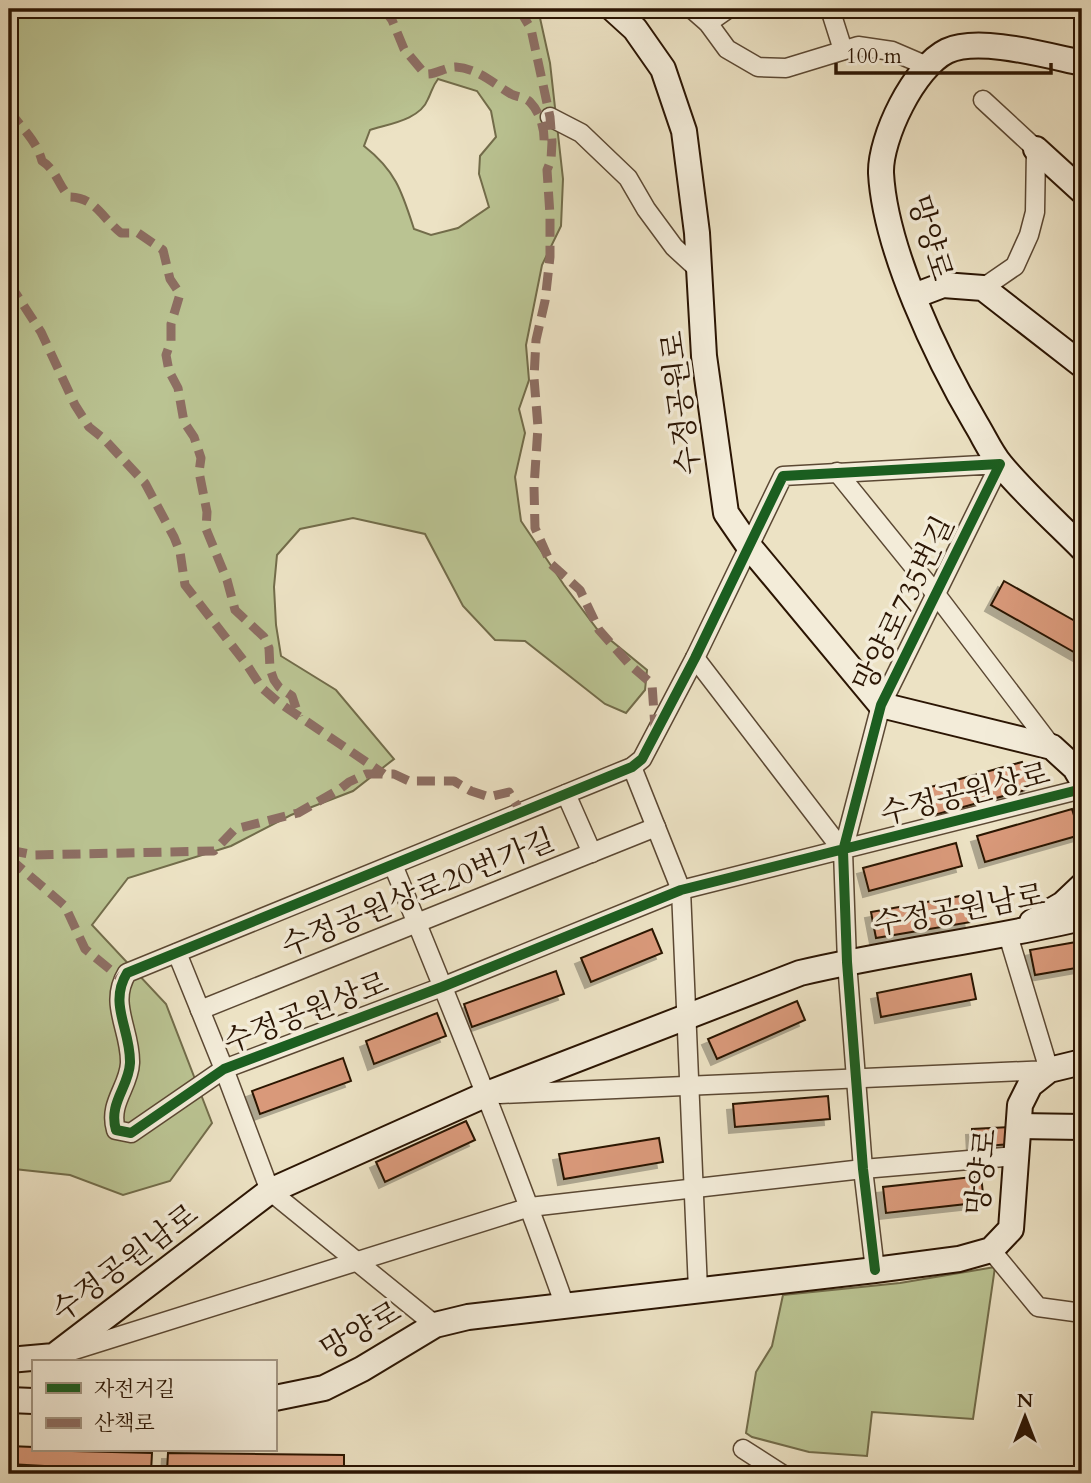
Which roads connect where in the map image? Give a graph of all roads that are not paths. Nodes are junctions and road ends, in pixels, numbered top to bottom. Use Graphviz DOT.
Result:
graph roads {
  1 [pos="613,9"];
  2 [pos="692,9"];
  3 [pos="728,9"];
  4 [pos="830,9"];
  5 [pos="708,23"];
  6 [pos="843,50"];
  7 [pos="1082,63"];
  8 [pos="927,66"];
  9 [pos="984,100"];
  10 [pos="550,117"];
  11 [pos="1036,149"];
  12 [pos="1082,191"];
  13 [pos="699,270"];
  14 [pos="983,288"];
  15 [pos="914,296"];
  16 [pos="1082,365"];
  17 [pos="1000,464"];
  18 [pos="837,472"];
  19 [pos="748,545"];
  20 [pos="1082,548"];
  21 [pos="935,593"];
  22 [pos="695,658"];
  23 [pos="881,705"];
  24 [pos="1052,747"];
  25 [pos="632,767"];
  26 [pos="1082,780"];
  27 [pos="1082,789"];
  28 [pos="566,794"];
  29 [pos="656,827"];
  30 [pos="843,851"];
  31 [pos="592,853"];
  32 [pos="393,865"];
  33 [pos="1082,886"];
  34 [pos="681,890"];
  35 [pos="1082,918"];
  36 [pos="417,923"];
  37 [pos="1008,936"];
  38 [pos="177,953"];
  39 [pos="847,962"];
  40 [pos="442,987"];
  41 [pos="200,1010"];
  42 [pos="687,1017"];
  43 [pos="1082,1062"];
  44 [pos="224,1069"];
  45 [pos="1048,1070"];
  46 [pos="858,1080"];
  47 [pos="690,1087"];
  48 [pos="486,1094"];
  49 [pos="1019,1126"];
  50 [pos="1082,1127"];
  51 [pos="1016,1156"];
  52 [pos="863,1169"];
  53 [pos="695,1189"];
  54 [pos="270,1191"];
  55 [pos="530,1207"];
  56 [pos="991,1250"];
  57 [pos="354,1261"];
  58 [pos="874,1270"];
  59 [pos="698,1290"];
  60 [pos="565,1306"];
  61 [pos="1082,1313"];
  62 [pos="435,1325"];
  63 [pos="54,1356"];
  64 [pos="9,1360"];
  65 [pos="276,1398"];
  66 [pos="9,1400"];
  67 [pos="32,1401"];
  68 [pos="743,1449"];
  69 [pos="782,1474"];
  1 -- 13 [label="street, 수정공원로"];
  2 -- 5 [label="street"];
  3 -- 5 [label="street"];
  4 -- 6 [label="street"];
  5 -- 6 [label="street"];
  6 -- 8 [label="street"];
  7 -- 8 [label="street, 망양로"];
  8 -- 15 [label="street, 망양로"];
  9 -- 11 [label="street"];
  10 -- 13 [label="street"];
  11 -- 12 [label="street"];
  11 -- 14 [label="street"];
  13 -- 19 [label="street, 수정공원로"];
  14 -- 15 [label="street"];
  14 -- 16 [label="street"];
  15 -- 17 [label="street, 망양로"];
  17 -- 18 [label="street"];
  17 -- 20 [label="street, 망양로"];
  17 -- 21 [label="street, 망양로735번길"];
  18 -- 19 [label="street"];
  18 -- 21 [label="street"];
  19 -- 22 [label="street"];
  19 -- 23 [label="street, 수정공원로"];
  21 -- 23 [label="street, 망양로735번길"];
  21 -- 24 [label="street"];
  22 -- 25 [label="street"];
  22 -- 30 [label="street"];
  23 -- 24 [label="street"];
  23 -- 30 [label="street, 망양로735번길"];
  24 -- 26 [label="street"];
  25 -- 28 [label="street, 수정공원상로"];
  25 -- 29 [label="street"];
  27 -- 30 [label="street, 수정공원상로"];
  28 -- 31 [label="street"];
  28 -- 32 [label="street, 수정공원상로"];
  29 -- 31 [label="street, 수정공원상로20번가길"];
  29 -- 34 [label="street"];
  30 -- 34 [label="street, 수정공원상로"];
  30 -- 39 [label="street, 수정공원남로"];
  31 -- 36 [label="street, 수정공원상로20번가길"];
  32 -- 36 [label="street"];
  32 -- 38 [label="street, 수정공원상로"];
  33 -- 37 [label="street"];
  34 -- 40 [label="street, 수정공원상로"];
  34 -- 42 [label="street"];
  35 -- 37 [label="street, 수정공원남로"];
  36 -- 40 [label="street"];
  36 -- 41 [label="street, 수정공원상로20번가길"];
  37 -- 39 [label="street, 수정공원남로"];
  37 -- 45 [label="street"];
  38 -- 41 [label="street, 수정공원상로"];
  38 -- 44 [label="street, 수정공원상로"];
  39 -- 42 [label="street, 수정공원남로"];
  39 -- 46 [label="street"];
  40 -- 44 [label="street, 수정공원상로"];
  40 -- 48 [label="street"];
  41 -- 44 [label="street, 수정공원상로"];
  42 -- 47 [label="street"];
  42 -- 48 [label="street, 수정공원남로"];
  43 -- 45 [label="street"];
  44 -- 54 [label="street"];
  45 -- 46 [label="street"];
  45 -- 49 [label="street, 망양로"];
  46 -- 47 [label="street"];
  46 -- 52 [label="street"];
  47 -- 48 [label="street"];
  47 -- 53 [label="street"];
  48 -- 54 [label="street, 수정공원남로"];
  48 -- 55 [label="street"];
  49 -- 50 [label="street"];
  49 -- 51 [label="street, 망양로"];
  51 -- 52 [label="street"];
  51 -- 56 [label="street, 망양로"];
  52 -- 53 [label="street"];
  52 -- 58 [label="street"];
  53 -- 55 [label="street"];
  53 -- 59 [label="street"];
  54 -- 57 [label="street, 망양로"];
  54 -- 63 [label="street, 수정공원남로"];
  55 -- 57 [label="street"];
  55 -- 60 [label="street"];
  56 -- 58 [label="street, 망양로"];
  56 -- 61 [label="street"];
  57 -- 62 [label="street, 망양로"];
  57 -- 63 [label="street"];
  58 -- 59 [label="street, 망양로"];
  59 -- 60 [label="street, 망양로"];
  60 -- 62 [label="street, 망양로"];
  62 -- 65 [label="street, 망양로"];
  63 -- 64 [label="street, 수정공원남로"];
  66 -- 67 [label="street"];
  68 -- 69 [label="street"];
}
